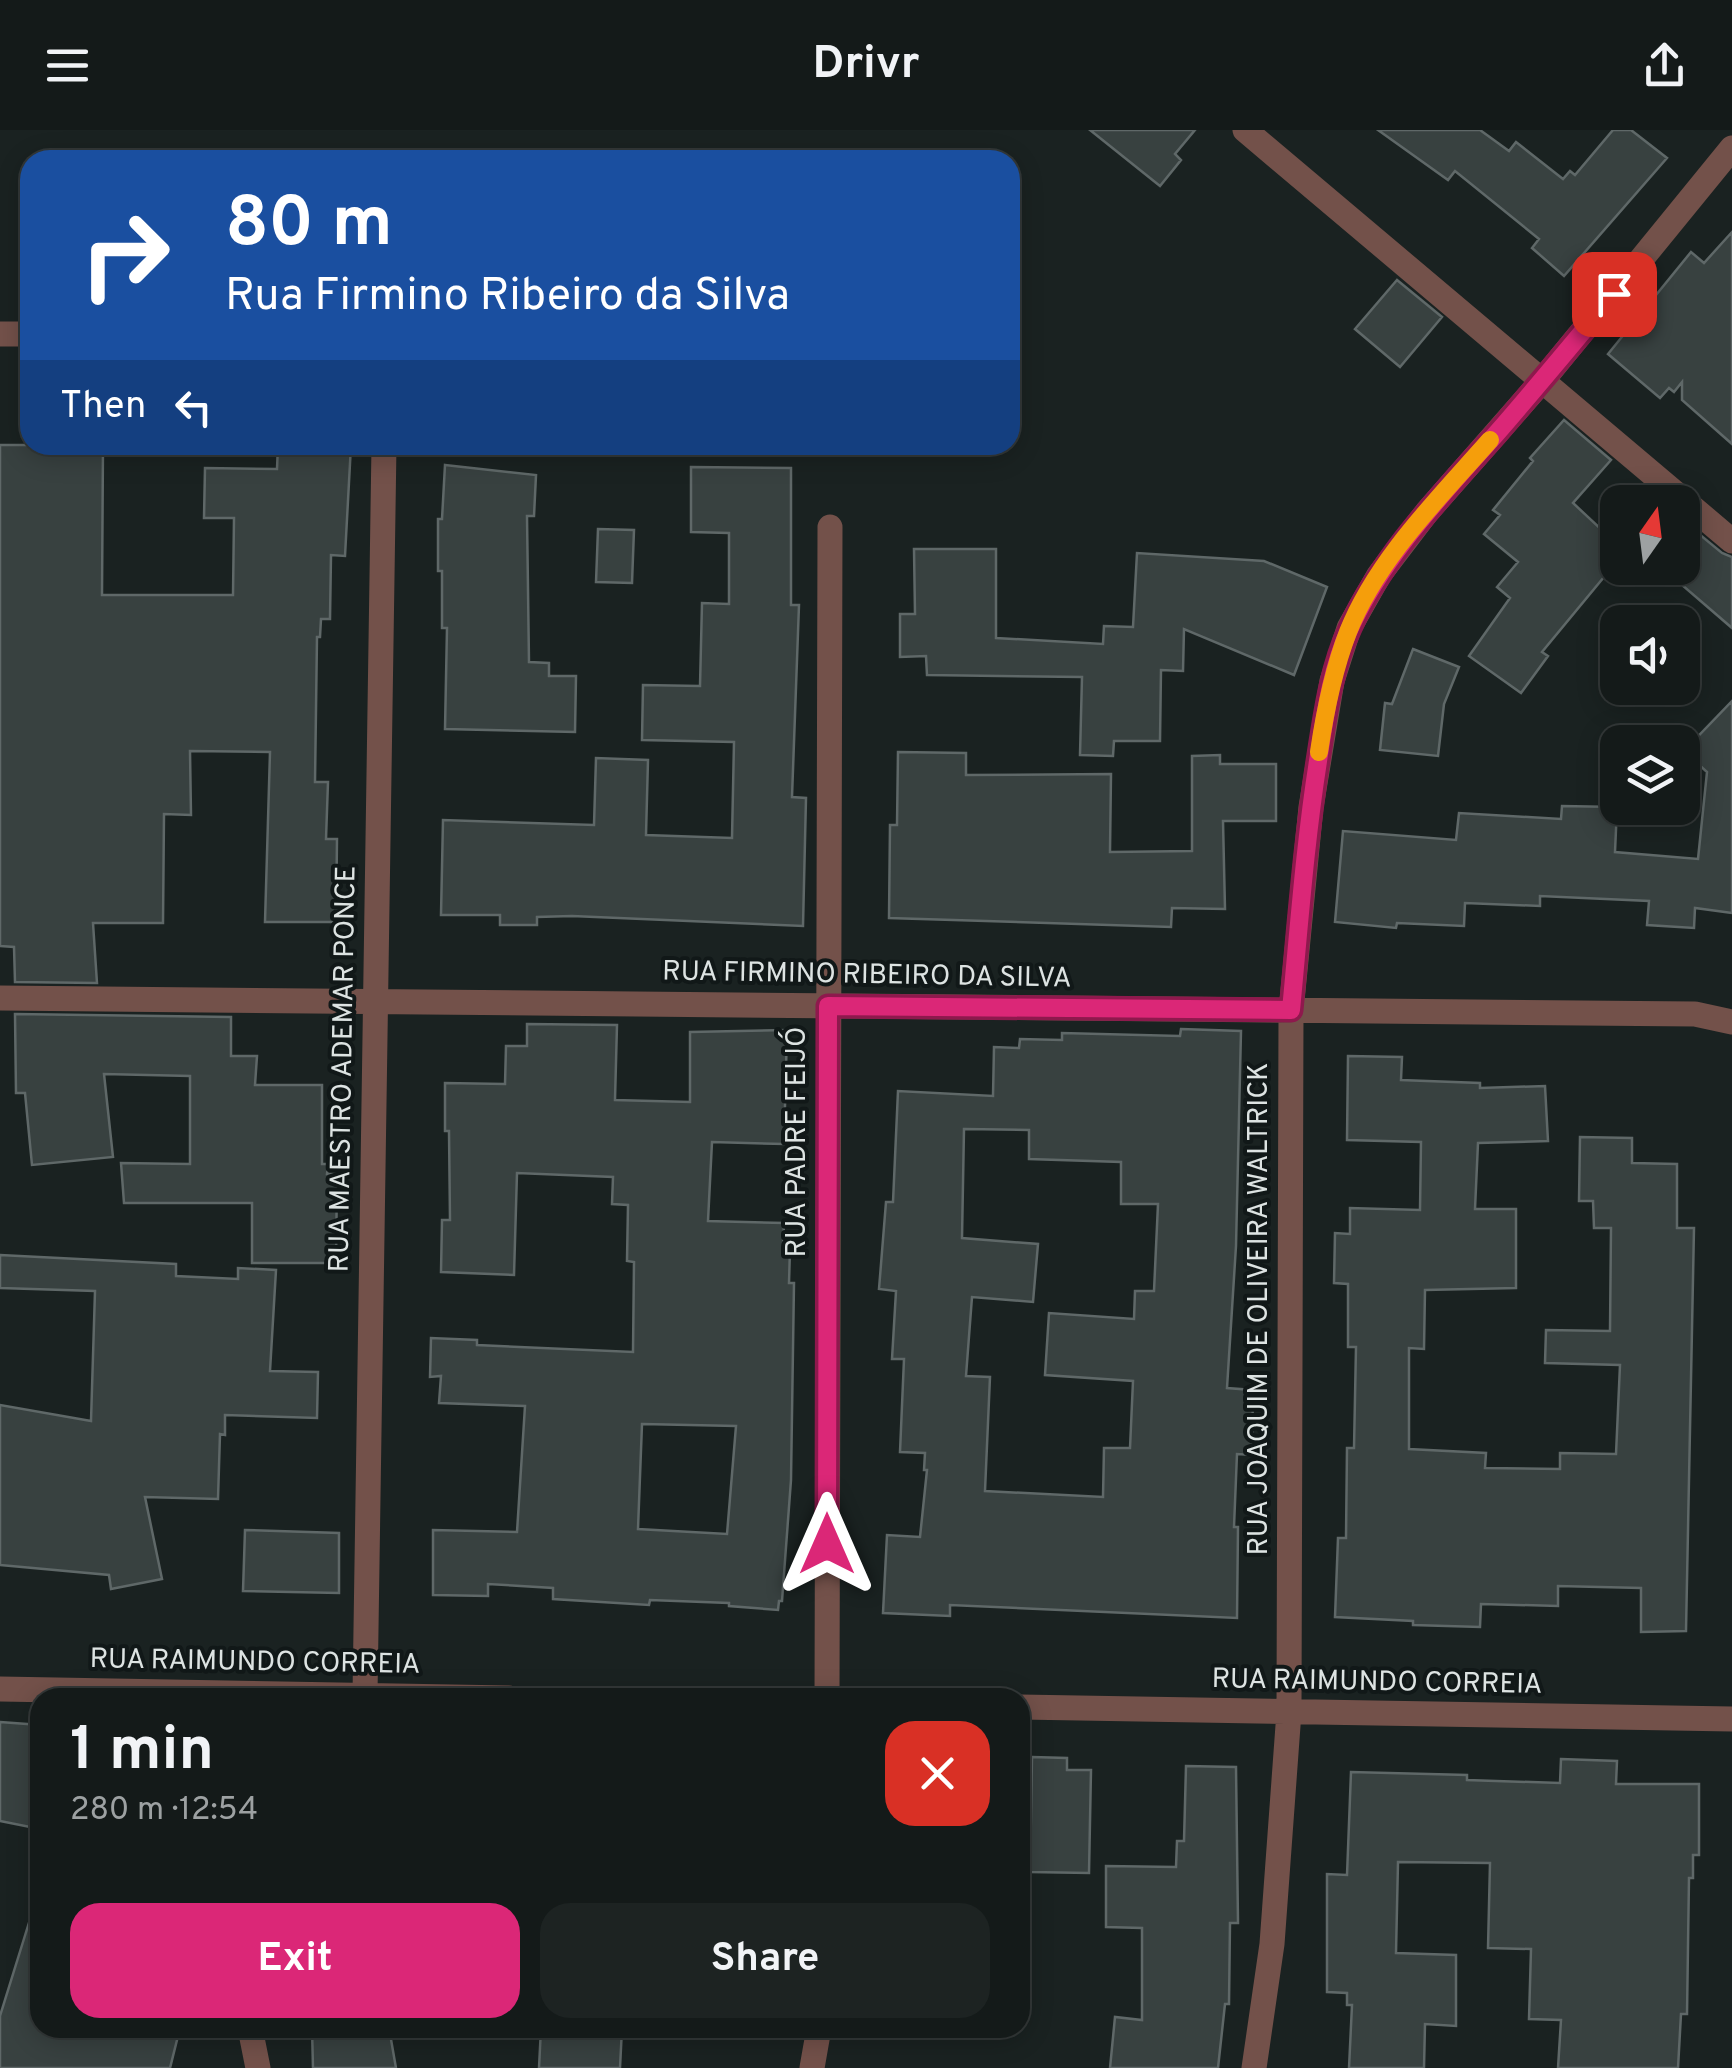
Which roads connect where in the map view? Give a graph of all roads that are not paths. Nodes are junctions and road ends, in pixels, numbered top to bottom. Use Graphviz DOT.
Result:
graph roads {
  1 [pos="1245,130"];
  2 [pos="1732,148"];
  3 [pos="1542,381"];
  4 [pos="384,455"];
  5 [pos="830,527"];
  6 [pos="1732,541"];
  7 [pos="0,998"];
  8 [pos="375,1002"];
  9 [pos="828,1006"];
  10 [pos="1291,1010"];
  11 [pos="1732,1022"];
  12 [pos="365,1688"];
  13 [pos="827,1688"];
  14 [pos="0,1689"];
  15 [pos="30,1690"];
  16 [pos="1030,1707"];
  17 [pos="1289,1712"];
  18 [pos="1732,1719"];
  19 [pos="252,2038"];
  20 [pos="817,2038"];
  21 [pos="258,2068"];
  22 [pos="812,2068"];
  23 [pos="1254,2068"];
  1 -- 3 [label="street"];
  2 -- 3 [label="street, RUA JOAQUIM DE OLIVEIRA WALTRICK"];
  3 -- 6 [label="street"];
  3 -- 10 [label="street, RUA JOAQUIM DE OLIVEIRA WALTRICK"];
  4 -- 8 [label="street, RUA MAESTRO ADEMAR PONCE"];
  5 -- 9 [label="street, RUA PADRE FEIJÓ"];
  7 -- 8 [label="street, RUA FIRMINO RIBEIRO DA SILVA"];
  8 -- 9 [label="street, RUA FIRMINO RIBEIRO DA SILVA"];
  8 -- 12 [label="street, RUA MAESTRO ADEMAR PONCE"];
  9 -- 10 [label="street, RUA FIRMINO RIBEIRO DA SILVA"];
  9 -- 13 [label="street, RUA PADRE FEIJÓ"];
  10 -- 11 [label="street, RUA FIRMINO RIBEIRO DA SILVA"];
  10 -- 17 [label="street, RUA JOAQUIM DE OLIVEIRA WALTRICK"];
  14 -- 15 [label="street, RUA RAIMUNDO CORREIA"];
  16 -- 17 [label="street, RUA RAIMUNDO CORREIA"];
  17 -- 18 [label="street, RUA RAIMUNDO CORREIA"];
  17 -- 23 [label="street, RUA JOAQUIM DE OLIVEIRA WALTRICK"];
  19 -- 21 [label="street"];
  20 -- 22 [label="street"];
}
